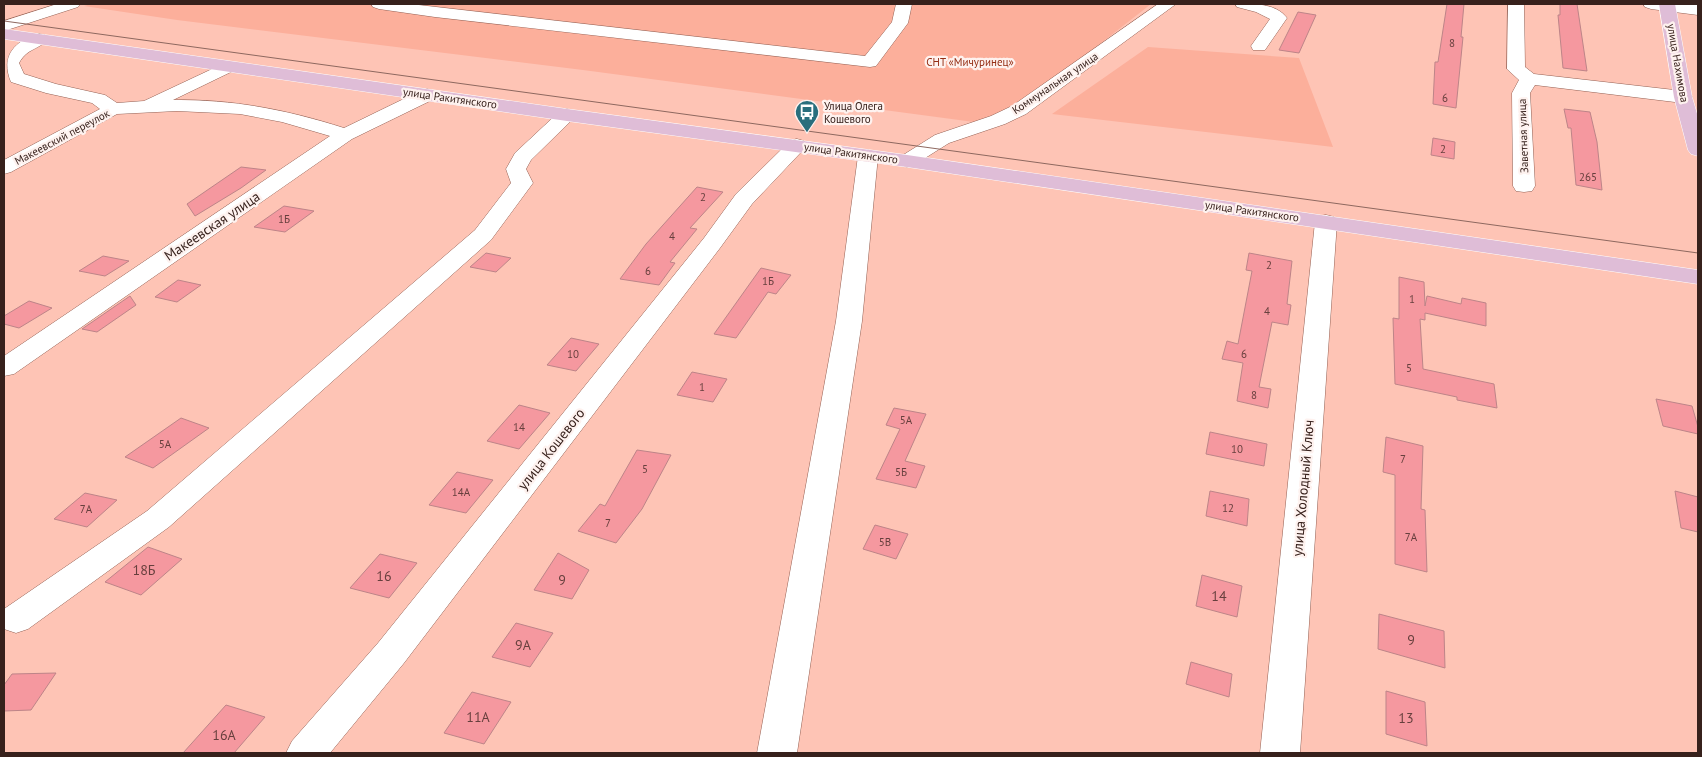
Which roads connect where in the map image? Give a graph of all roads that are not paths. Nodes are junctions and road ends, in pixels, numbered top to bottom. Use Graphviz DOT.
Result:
graph roads {
  1 [pos="72,4"];
  2 [pos="379,4"];
  3 [pos="904,4"];
  4 [pos="1168,4"];
  5 [pos="1243,4"];
  6 [pos="1516,4"];
  7 [pos="1662,5"];
  8 [pos="1698,10"];
  9 [pos="4,26"];
  10 [pos="4,34"];
  11 [pos="39,39"];
  12 [pos="1259,46"];
  13 [pos="227,66"];
  14 [pos="1529,79"];
  15 [pos="427,95"];
  16 [pos="1683,97"];
  17 [pos="146,106"];
  18 [pos="113,109"];
  19 [pos="566,115"];
  20 [pos="345,135"];
  21 [pos="1697,141"];
  22 [pos="797,145"];
  23 [pos="868,156"];
  24 [pos="907,161"];
  25 [pos="4,168"];
  26 [pos="1524,186"];
  27 [pos="1326,222"];
  28 [pos="1698,277"];
  29 [pos="4,368"];
  30 [pos="16,619"];
  31 [pos="306,753"];
  32 [pos="777,753"];
  33 [pos="1280,753"];
  1 -- 9 [label="street"];
  2 -- 3 [label="street"];
  4 -- 24 [label="street, Коммунальная улица"];
  5 -- 12 [label="street"];
  6 -- 14 [label="street, Заветная улица"];
  7 -- 8 [label="street"];
  7 -- 16 [label="main road, улица Нахимова"];
  10 -- 11 [label="main road, улица Ракитянского"];
  11 -- 13 [label="main road, улица Ракитянского"];
  11 -- 18 [label="street, Макеевский переулок"];
  13 -- 15 [label="main road, улица Ракитянского"];
  13 -- 17 [label="street"];
  14 -- 16 [label="street"];
  14 -- 26 [label="street, Заветная улица"];
  15 -- 19 [label="main road, улица Ракитянского"];
  15 -- 20 [label="street, Макеевская улица"];
  16 -- 21 [label="main road, улица Нахимова"];
  17 -- 18 [label="street"];
  17 -- 20 [label="street"];
  18 -- 25 [label="street, Макеевский переулок"];
  19 -- 22 [label="main road, улица Ракитянского"];
  19 -- 30 [label="street"];
  20 -- 29 [label="street, Макеевская улица"];
  22 -- 23 [label="main road, улица Ракитянского"];
  22 -- 31 [label="street, улица Кошевого"];
  23 -- 24 [label="main road, улица Ракитянского"];
  23 -- 32 [label="street"];
  24 -- 27 [label="main road, улица Ракитянского"];
  27 -- 28 [label="main road, улица Ракитянского"];
  27 -- 33 [label="street, улица Холодный Ключ"];
}
